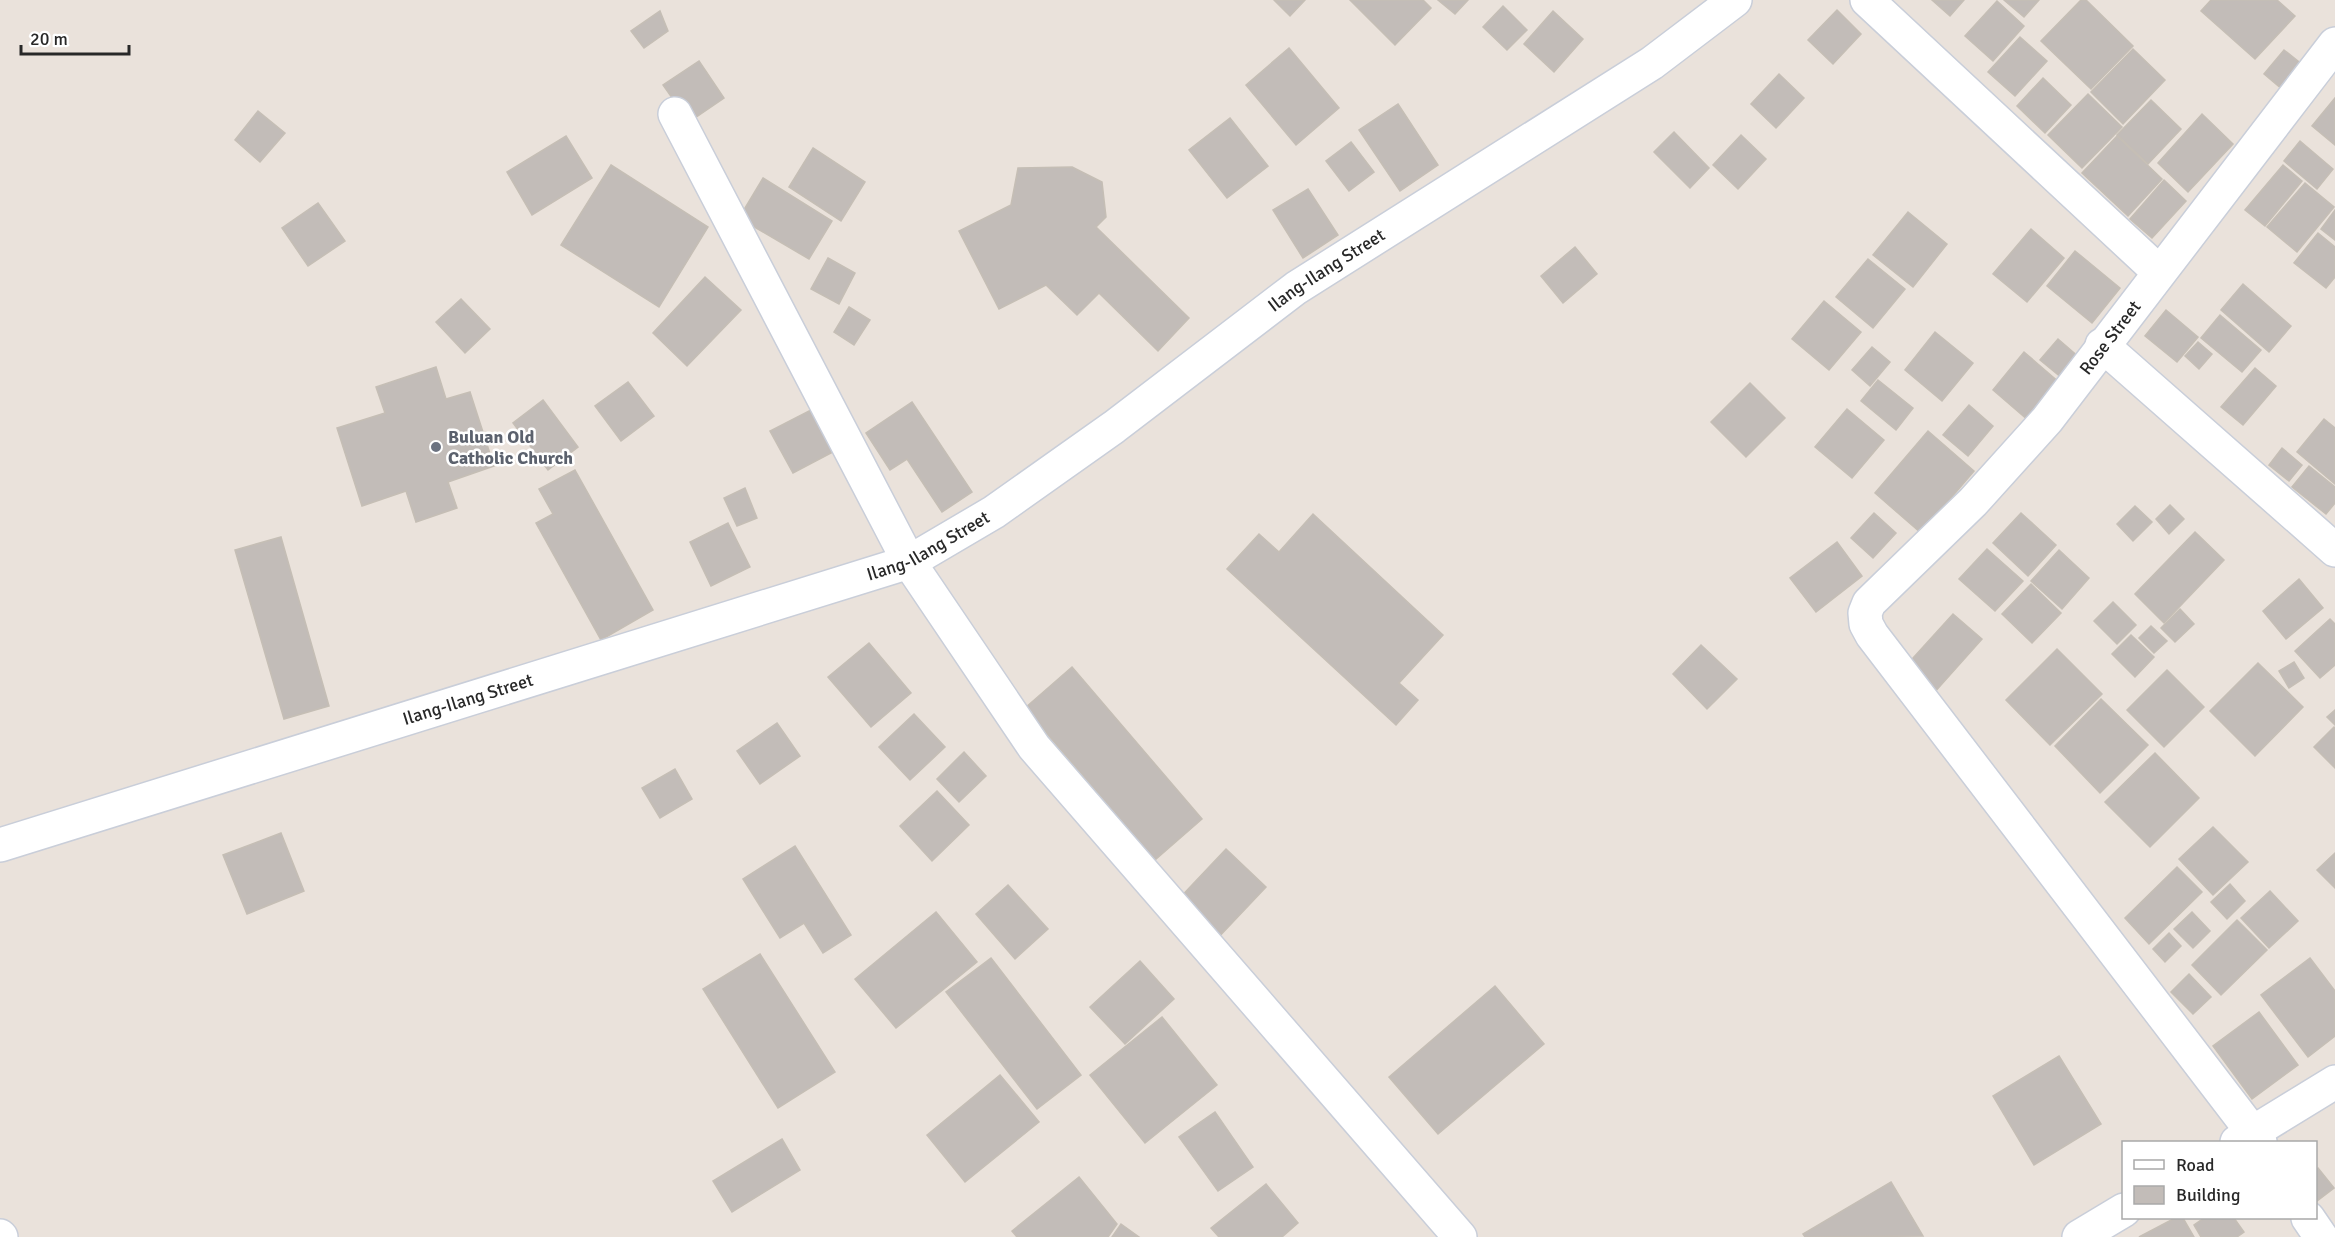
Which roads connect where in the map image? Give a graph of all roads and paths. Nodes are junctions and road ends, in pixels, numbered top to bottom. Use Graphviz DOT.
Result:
graph roads {
  1 [pos="1735,0"];
  2 [pos="1867,0"];
  3 [pos="2335,44"];
  4 [pos="675,114"];
  5 [pos="2159,272"];
  6 [pos="2102,345"];
  7 [pos="2335,550"];
  8 [pos="909,562"];
  9 [pos="0,845"];
  10 [pos="2335,1082"];
  11 [pos="2250,1139"];
  12 [pos="2122,1211"];
  13 [pos="2309,1219"];
  14 [pos="1460,1237"];
  15 [pos="2079,1237"];
  16 [pos="2321,1237"];
  1 -- 8 [label="street, Ilang-Ilang Street"];
  2 -- 5 [label="street"];
  3 -- 5 [label="street, Rose Street"];
  4 -- 8 [label="street"];
  5 -- 6 [label="street, Rose Street"];
  6 -- 7 [label="street"];
  6 -- 11 [label="street, Rose Street"];
  8 -- 9 [label="street, Ilang-Ilang Street"];
  8 -- 14 [label="street"];
  10 -- 11 [label="street"];
  12 -- 15 [label="street"];
  13 -- 16 [label="street"];
}
